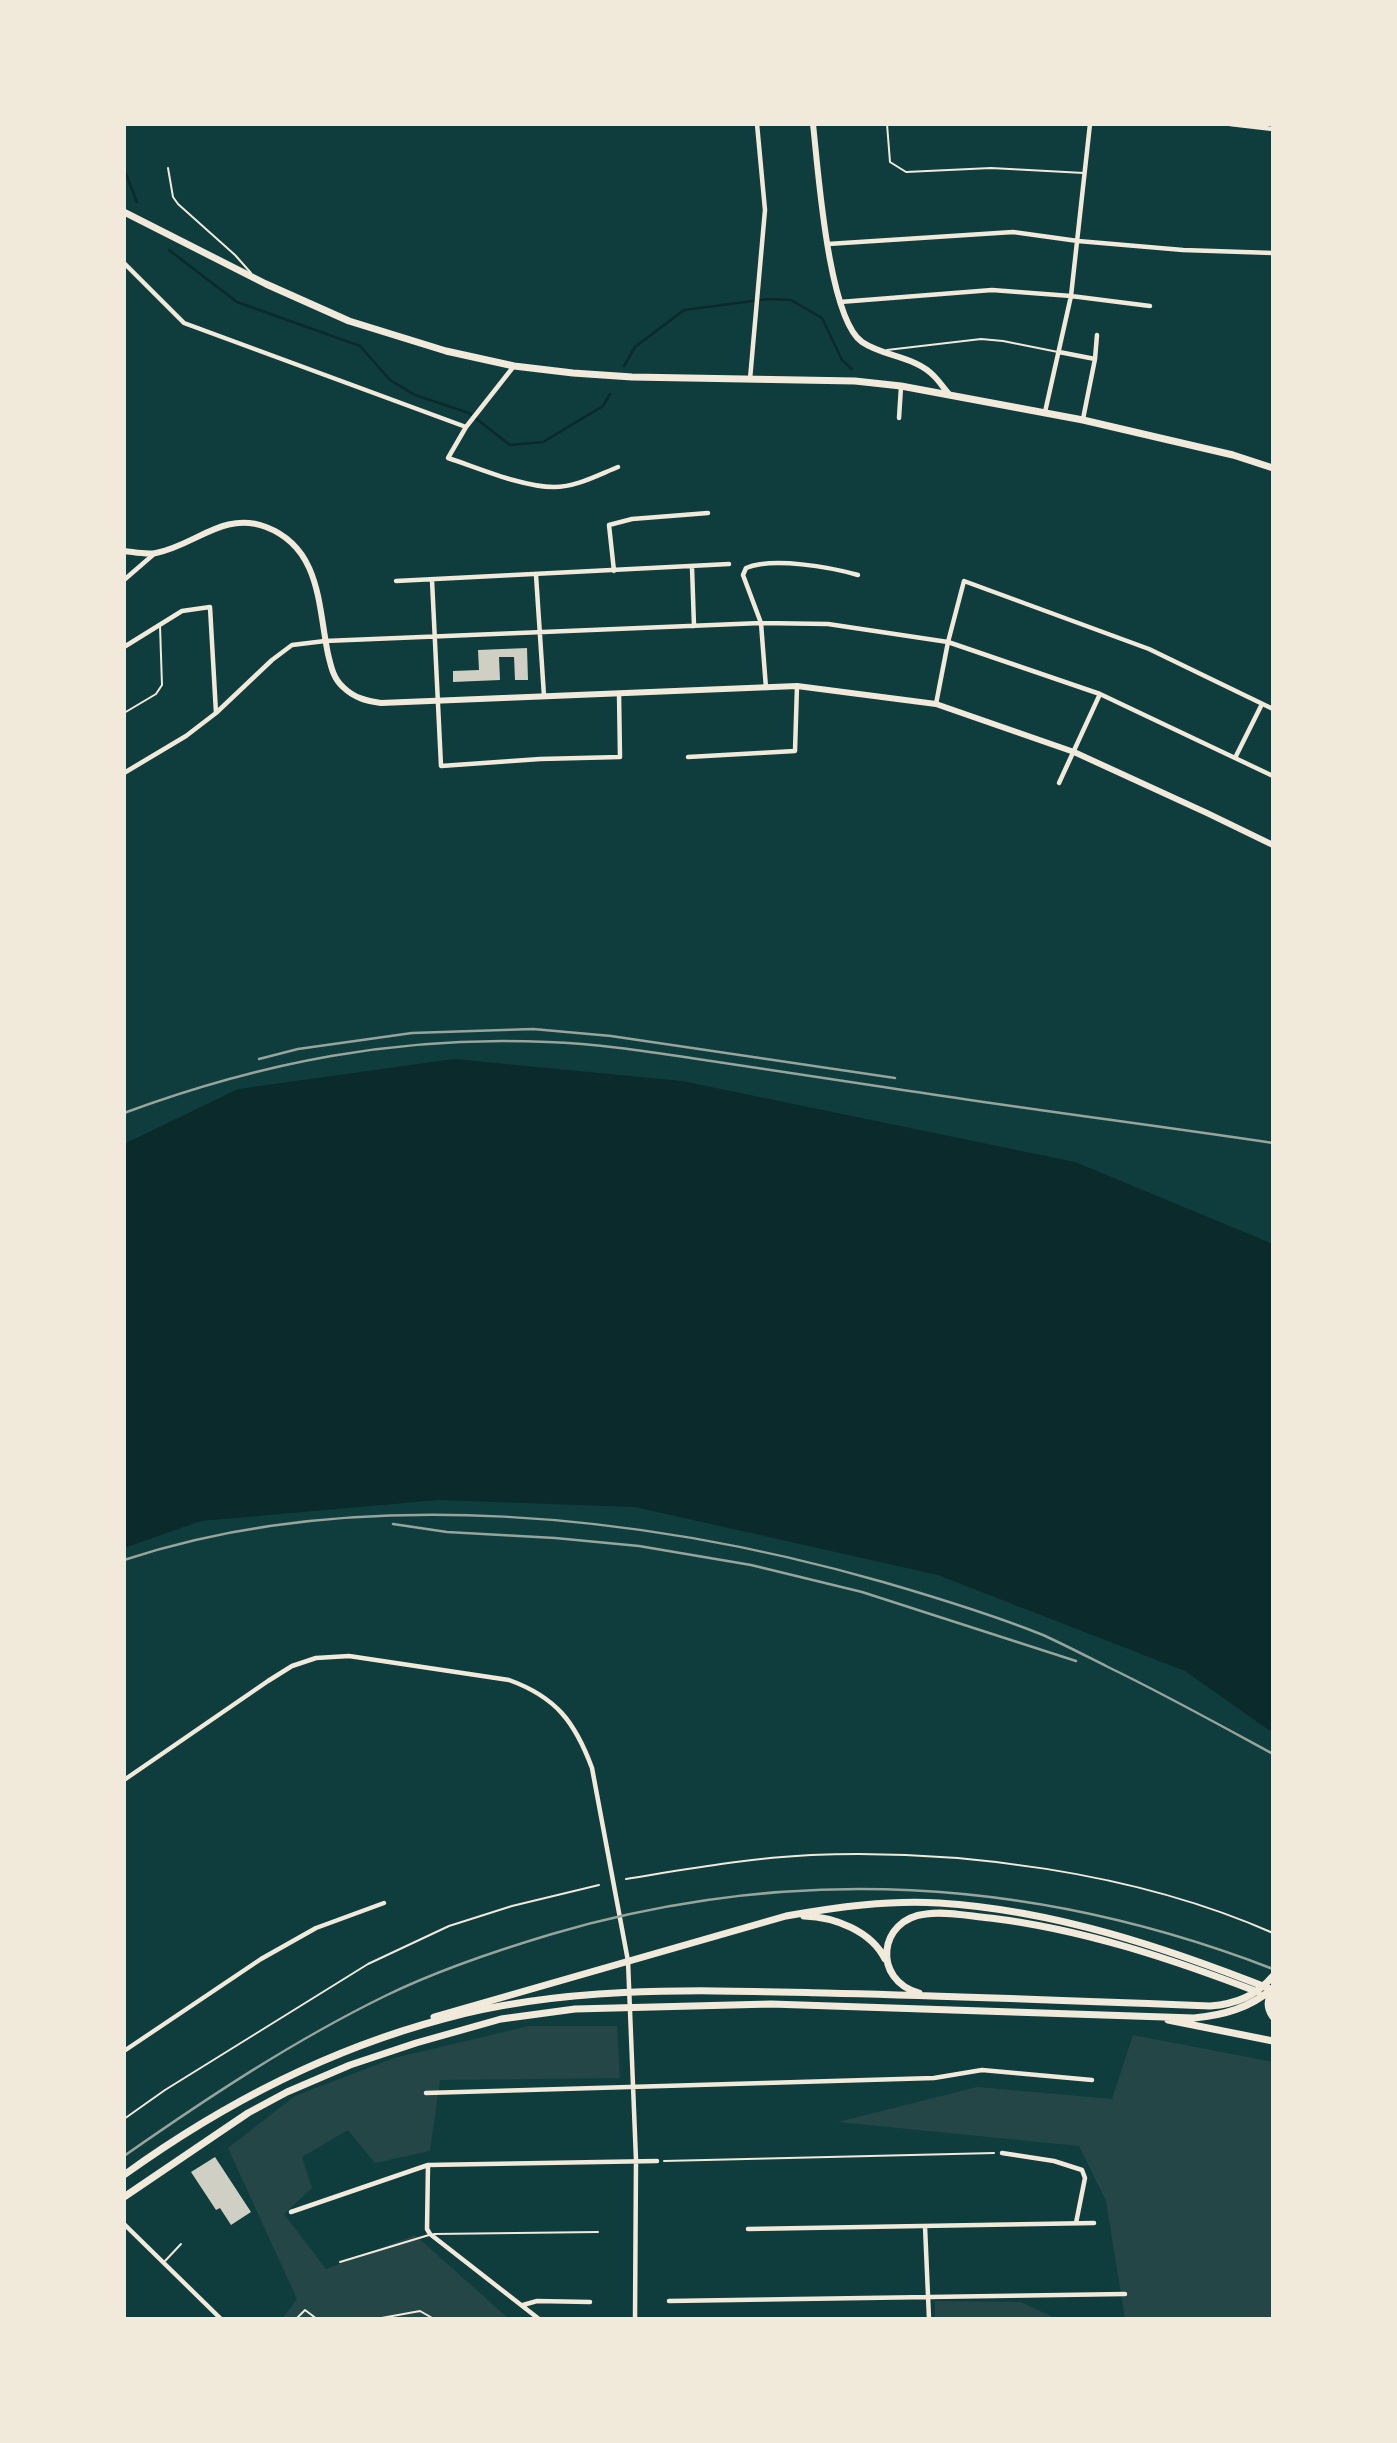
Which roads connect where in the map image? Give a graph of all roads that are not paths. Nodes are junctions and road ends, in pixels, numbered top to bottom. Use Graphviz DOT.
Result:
graph roads {
  1 [pos="757,124"];
  2 [pos="813,124"];
  3 [pos="887,124"];
  4 [pos="1090,124"];
  5 [pos="1230,124"];
  6 [pos="1273,129"];
  7 [pos="168,167"];
  8 [pos="1085,173"];
  9 [pos="124,212"];
  10 [pos="1078,241"];
  11 [pos="828,244"];
  12 [pos="1273,253"];
  13 [pos="124,262"];
  14 [pos="256,279"];
  15 [pos="1071,296"];
  16 [pos="840,302"];
  17 [pos="1150,306"];
  18 [pos="1097,335"];
  19 [pos="881,352"];
  20 [pos="1059,352"];
  21 [pos="1095,359"];
  22 [pos="514,366"];
  23 [pos="750,379"];
  24 [pos="901,386"];
  25 [pos="948,393"];
  26 [pos="1045,412"];
  27 [pos="899,418"];
  28 [pos="1083,420"];
  29 [pos="468,426"];
  30 [pos="618,467"];
  31 [pos="1273,468"];
  32 [pos="708,513"];
  33 [pos="124,551"];
  34 [pos="155,554"];
  35 [pos="729,565"];
  36 [pos="692,567"];
  37 [pos="614,571"];
  38 [pos="536,575"];
  39 [pos="858,575"];
  40 [pos="124,580"];
  41 [pos="432,580"];
  42 [pos="396,581"];
  43 [pos="761,623"];
  44 [pos="160,625"];
  45 [pos="694,626"];
  46 [pos="540,634"];
  47 [pos="436,636"];
  48 [pos="325,641"];
  49 [pos="948,642"];
  50 [pos="124,647"];
  51 [pos="797,687"];
  52 [pos="766,688"];
  53 [pos="619,693"];
  54 [pos="1100,694"];
  55 [pos="544,696"];
  56 [pos="439,700"];
  57 [pos="936,704"];
  58 [pos="1262,704"];
  59 [pos="1273,709"];
  60 [pos="124,713"];
  61 [pos="216,713"];
  62 [pos="1074,752"];
  63 [pos="688,757"];
  64 [pos="1235,758"];
  65 [pos="124,773"];
  66 [pos="1273,776"];
  67 [pos="1059,783"];
  68 [pos="1273,845"];
  69 [pos="124,1780"];
  70 [pos="384,1903"];
  71 [pos="786,1916"];
  72 [pos="628,1961"];
  73 [pos="887,1962"];
  74 [pos="1273,1976"];
  75 [pos="1273,1989"];
  76 [pos="629,1991"];
  77 [pos="929,1996"];
  78 [pos="1273,1998"];
  79 [pos="1249,2000"];
  80 [pos="629,2007"];
  81 [pos="1270,2013"];
  82 [pos="1151,2017"];
  83 [pos="1273,2041"];
  84 [pos="361,2045"];
  85 [pos="124,2051"];
  86 [pos="1092,2080"];
  87 [pos="634,2089"];
  88 [pos="426,2093"];
  89 [pos="1002,2153"];
  90 [pos="636,2160"];
  91 [pos="657,2161"];
  92 [pos="428,2165"];
  93 [pos="124,2175"];
  94 [pos="124,2197"];
  95 [pos="291,2212"];
  96 [pos="1076,2223"];
  97 [pos="1094,2223"];
  98 [pos="124,2224"];
  99 [pos="925,2226"];
  100 [pos="748,2229"];
  101 [pos="597,2232"];
  102 [pos="430,2234"];
  103 [pos="181,2244"];
  104 [pos="164,2262"];
  105 [pos="340,2262"];
  106 [pos="1125,2294"];
  107 [pos="928,2297"];
  108 [pos="669,2301"];
  109 [pos="590,2302"];
  110 [pos="522,2306"];
  111 [pos="221,2319"];
  112 [pos="539,2319"];
  113 [pos="635,2319"];
  114 [pos="929,2319"];
  1 -- 23 [label="street"];
  2 -- 11 [label="main road"];
  3 -- 8 [label="lane"];
  4 -- 8 [label="street"];
  5 -- 6 [label="street"];
  7 -- 14 [label="lane"];
  8 -- 10 [label="street"];
  9 -- 14 [label="main road"];
  10 -- 11 [label="street"];
  10 -- 12 [label="street"];
  10 -- 15 [label="street"];
  11 -- 16 [label="main road"];
  13 -- 29 [label="street"];
  14 -- 22 [label="main road"];
  15 -- 16 [label="street"];
  15 -- 17 [label="street"];
  15 -- 20 [label="street"];
  16 -- 19 [label="main road"];
  18 -- 21 [label="street"];
  19 -- 20 [label="lane"];
  19 -- 25 [label="main road"];
  20 -- 21 [label="street"];
  20 -- 26 [label="street"];
  21 -- 28 [label="street"];
  22 -- 23 [label="main road"];
  22 -- 29 [label="street"];
  23 -- 24 [label="main road"];
  24 -- 25 [label="main road"];
  24 -- 27 [label="street"];
  25 -- 26 [label="main road"];
  26 -- 28 [label="main road"];
  28 -- 31 [label="main road"];
  29 -- 30 [label="street"];
  32 -- 37 [label="street"];
  33 -- 34 [label="main road"];
  34 -- 40 [label="street"];
  34 -- 48 [label="main road"];
  35 -- 36 [label="street"];
  36 -- 37 [label="street"];
  36 -- 45 [label="street"];
  37 -- 38 [label="street"];
  38 -- 41 [label="street"];
  38 -- 46 [label="street"];
  39 -- 43 [label="street"];
  41 -- 42 [label="street"];
  41 -- 47 [label="street"];
  43 -- 45 [label="street"];
  43 -- 49 [label="street"];
  43 -- 52 [label="street"];
  44 -- 50 [label="street"];
  44 -- 60 [label="lane"];
  44 -- 61 [label="street"];
  45 -- 46 [label="street"];
  46 -- 47 [label="street"];
  46 -- 55 [label="street"];
  47 -- 48 [label="street"];
  47 -- 56 [label="street"];
  48 -- 56 [label="main road"];
  48 -- 61 [label="street"];
  49 -- 54 [label="street"];
  49 -- 57 [label="street"];
  49 -- 58 [label="street"];
  51 -- 52 [label="main road"];
  51 -- 57 [label="main road"];
  51 -- 63 [label="street"];
  52 -- 53 [label="main road"];
  53 -- 55 [label="main road"];
  53 -- 56 [label="street"];
  54 -- 62 [label="street"];
  54 -- 64 [label="street"];
  55 -- 56 [label="main road"];
  57 -- 62 [label="main road"];
  58 -- 59 [label="street"];
  58 -- 64 [label="street"];
  61 -- 65 [label="street"];
  62 -- 67 [label="street"];
  62 -- 68 [label="main road"];
  64 -- 66 [label="street"];
  69 -- 72 [label="street"];
  70 -- 85 [label="street"];
  71 -- 72 [label="main road"];
  71 -- 73 [label="main road"];
  71 -- 75 [label="main road"];
  72 -- 76 [label="street"];
  72 -- 84 [label="main road"];
  73 -- 77 [label="main road"];
  73 -- 78 [label="main road"];
  74 -- 79 [label="main road"];
  75 -- 79 [label="main road"];
  75 -- 81 [label="main road"];
  76 -- 77 [label="main road"];
  76 -- 80 [label="street"];
  76 -- 84 [label="main road"];
  77 -- 79 [label="main road"];
  79 -- 82 [label="main road"];
  80 -- 82 [label="main road"];
  80 -- 87 [label="street"];
  80 -- 94 [label="main road"];
  82 -- 83 [label="main road"];
  84 -- 93 [label="main road"];
  86 -- 87 [label="street"];
  87 -- 88 [label="street"];
  87 -- 90 [label="street"];
  89 -- 96 [label="street"];
  90 -- 91 [label="street"];
  90 -- 92 [label="street"];
  90 -- 113 [label="street"];
  92 -- 95 [label="street"];
  92 -- 102 [label="street"];
  96 -- 97 [label="street"];
  96 -- 99 [label="street"];
  98 -- 104 [label="street"];
  99 -- 100 [label="street"];
  99 -- 107 [label="street"];
  101 -- 102 [label="lane"];
  102 -- 105 [label="lane"];
  102 -- 110 [label="street"];
  103 -- 104 [label="lane"];
  104 -- 111 [label="street"];
  106 -- 107 [label="street"];
  107 -- 108 [label="street"];
  107 -- 114 [label="street"];
  109 -- 110 [label="street"];
  110 -- 112 [label="street"];
}
